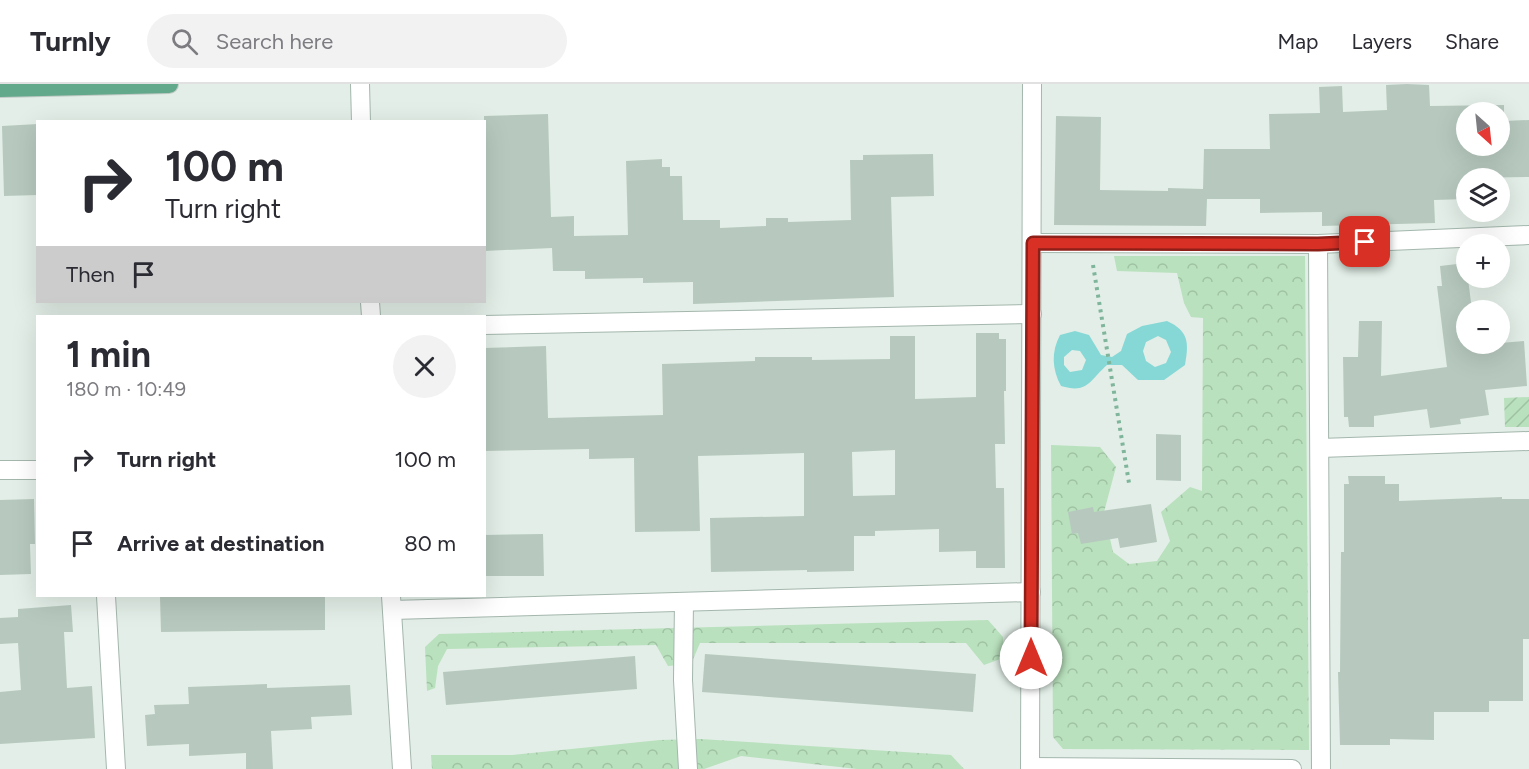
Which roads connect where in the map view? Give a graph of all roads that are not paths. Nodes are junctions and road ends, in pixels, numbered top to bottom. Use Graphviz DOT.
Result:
graph roads {
  1 [pos="168,84"];
  2 [pos="360,84"];
  3 [pos="1032,84"];
  4 [pos="0,88"];
  5 [pos="362,120"];
  6 [pos="1529,236"];
  7 [pos="1033,243"];
  8 [pos="1318,244"];
  9 [pos="1032,314"];
  10 [pos="486,325"];
  11 [pos="1529,441"];
  12 [pos="1320,448"];
  13 [pos="0,470"];
  14 [pos="36,470"];
  15 [pos="1031,592"];
  16 [pos="106,597"];
  17 [pos="684,602"];
  18 [pos="392,603"];
  19 [pos="1030,768"];
  20 [pos="116,769"];
  21 [pos="402,769"];
  22 [pos="688,769"];
  23 [pos="1292,769"];
  24 [pos="1321,769"];
  1 -- 4 [label="main road"];
  2 -- 5 [label="street"];
  3 -- 7 [label="street"];
  6 -- 8 [label="street"];
  7 -- 8 [label="street"];
  7 -- 9 [label="street"];
  8 -- 12 [label="street"];
  9 -- 10 [label="street"];
  9 -- 15 [label="street"];
  11 -- 12 [label="street"];
  12 -- 24 [label="street"];
  13 -- 14 [label="street"];
  15 -- 17 [label="street"];
  15 -- 19 [label="street"];
  16 -- 20 [label="street"];
  17 -- 18 [label="street"];
  17 -- 22 [label="street"];
  18 -- 21 [label="street"];
  19 -- 23 [label="street"];
}
